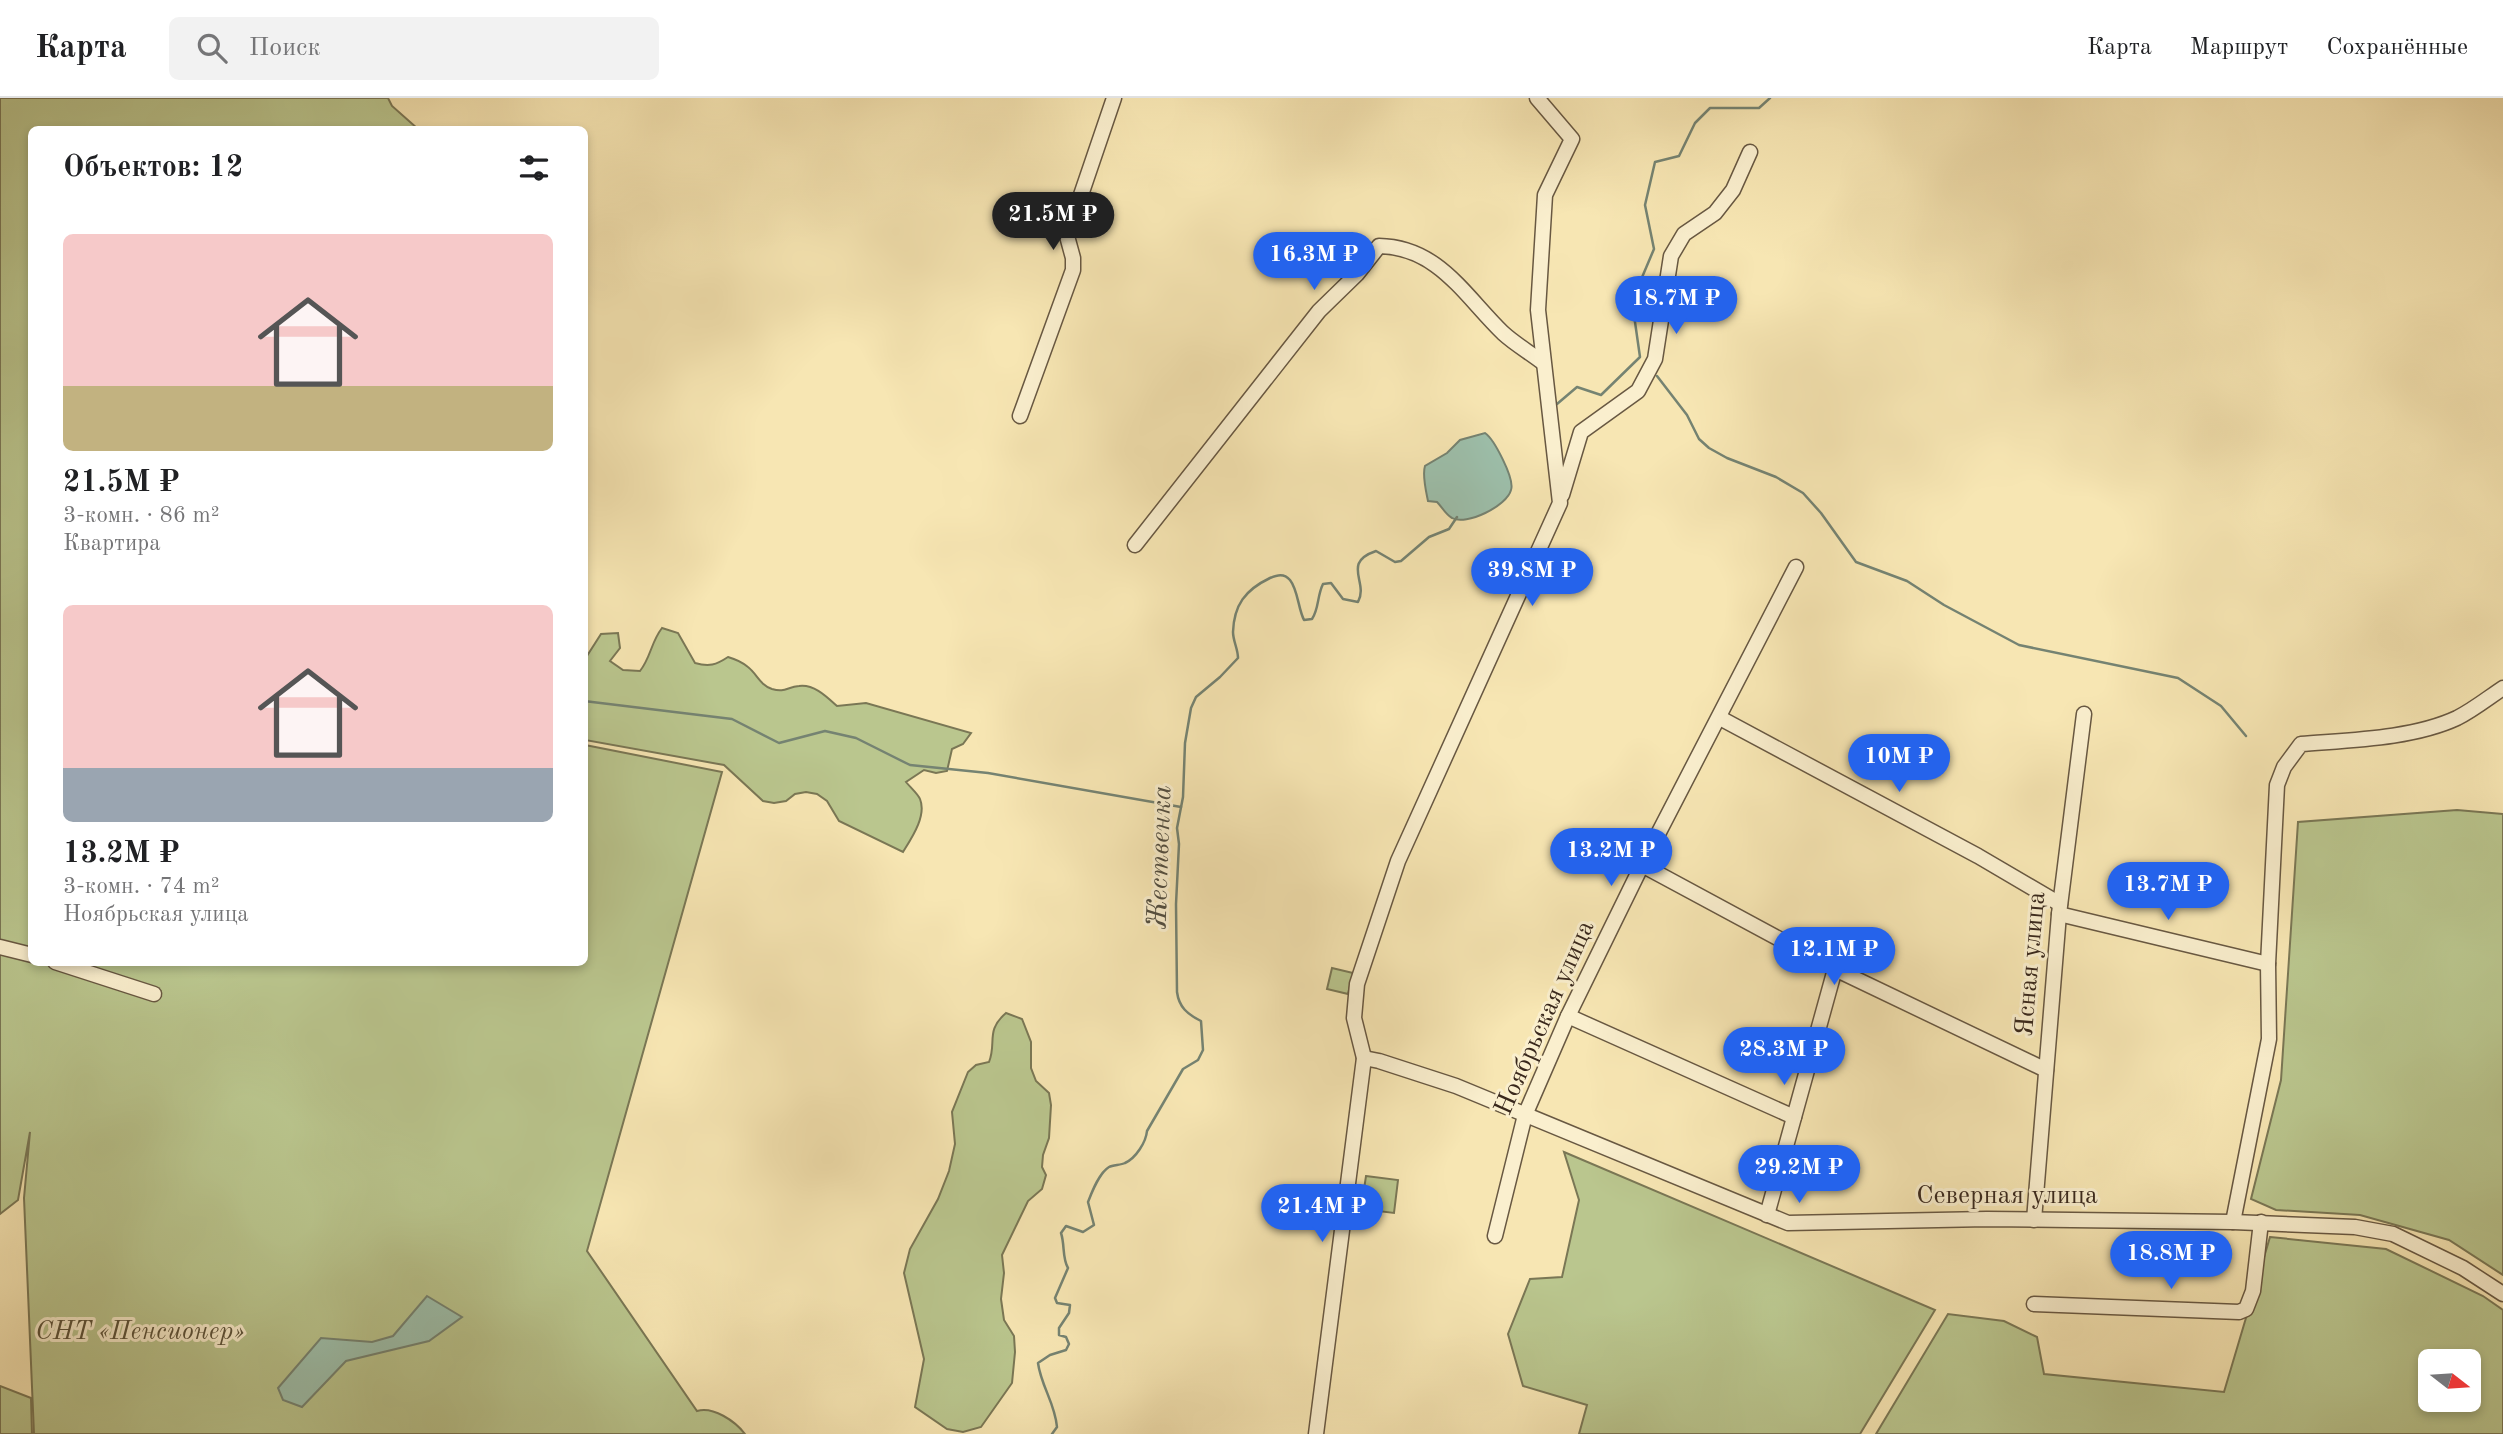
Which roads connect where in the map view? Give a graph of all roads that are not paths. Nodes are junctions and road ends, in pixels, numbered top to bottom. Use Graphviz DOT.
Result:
graph roads {
  1 [pos="1114,98"];
  2 [pos="1537,98"];
  3 [pos="1750,152"];
  4 [pos="1542,362"];
  5 [pos="1020,416"];
  6 [pos="1560,503"];
  7 [pos="1135,545"];
  8 [pos="1796,567"];
  9 [pos="2503,688"];
  10 [pos="2084,714"];
  11 [pos="1720,718"];
  12 [pos="1642,865"];
  13 [pos="2060,909"];
  14 [pos="0,947"];
  15 [pos="28,955"];
  16 [pos="2268,964"];
  17 [pos="67,966"];
  18 [pos="1835,969"];
  19 [pos="154,995"];
  20 [pos="1568,1016"];
  21 [pos="1364,1058"];
  22 [pos="2046,1070"];
  23 [pos="1525,1115"];
  24 [pos="1794,1117"];
  25 [pos="1767,1215"];
  26 [pos="2034,1220"];
  27 [pos="2233,1222"];
  28 [pos="2261,1222"];
  29 [pos="1495,1236"];
  30 [pos="2503,1294"];
  31 [pos="2034,1304"];
  32 [pos="1316,1434"];
  1 -- 5 [label="street"];
  2 -- 4 [label="street"];
  3 -- 6 [label="street"];
  4 -- 6 [label="street"];
  4 -- 7 [label="street"];
  6 -- 21 [label="street"];
  8 -- 11 [label="street, Ноябрьская улица"];
  9 -- 16 [label="street"];
  10 -- 13 [label="street, Ясная улица"];
  11 -- 12 [label="street, Ноябрьская улица"];
  11 -- 13 [label="street"];
  12 -- 18 [label="street"];
  12 -- 20 [label="street, Ноябрьская улица"];
  13 -- 16 [label="street"];
  13 -- 22 [label="street, Ясная улица"];
  14 -- 15 [label="street"];
  16 -- 27 [label="street"];
  17 -- 19 [label="street"];
  18 -- 22 [label="street"];
  18 -- 24 [label="street"];
  20 -- 23 [label="street, Ноябрьская улица"];
  20 -- 24 [label="street"];
  21 -- 23 [label="street, Северная улица"];
  21 -- 32 [label="street"];
  22 -- 26 [label="street, Ясная улица"];
  23 -- 25 [label="street, Северная улица"];
  23 -- 29 [label="street, Ноябрьская улица"];
  24 -- 25 [label="street"];
  25 -- 26 [label="street, Северная улица"];
  26 -- 27 [label="street, Северная улица"];
  27 -- 28 [label="street, Северная улица"];
  28 -- 30 [label="street"];
  28 -- 31 [label="street"];
}
